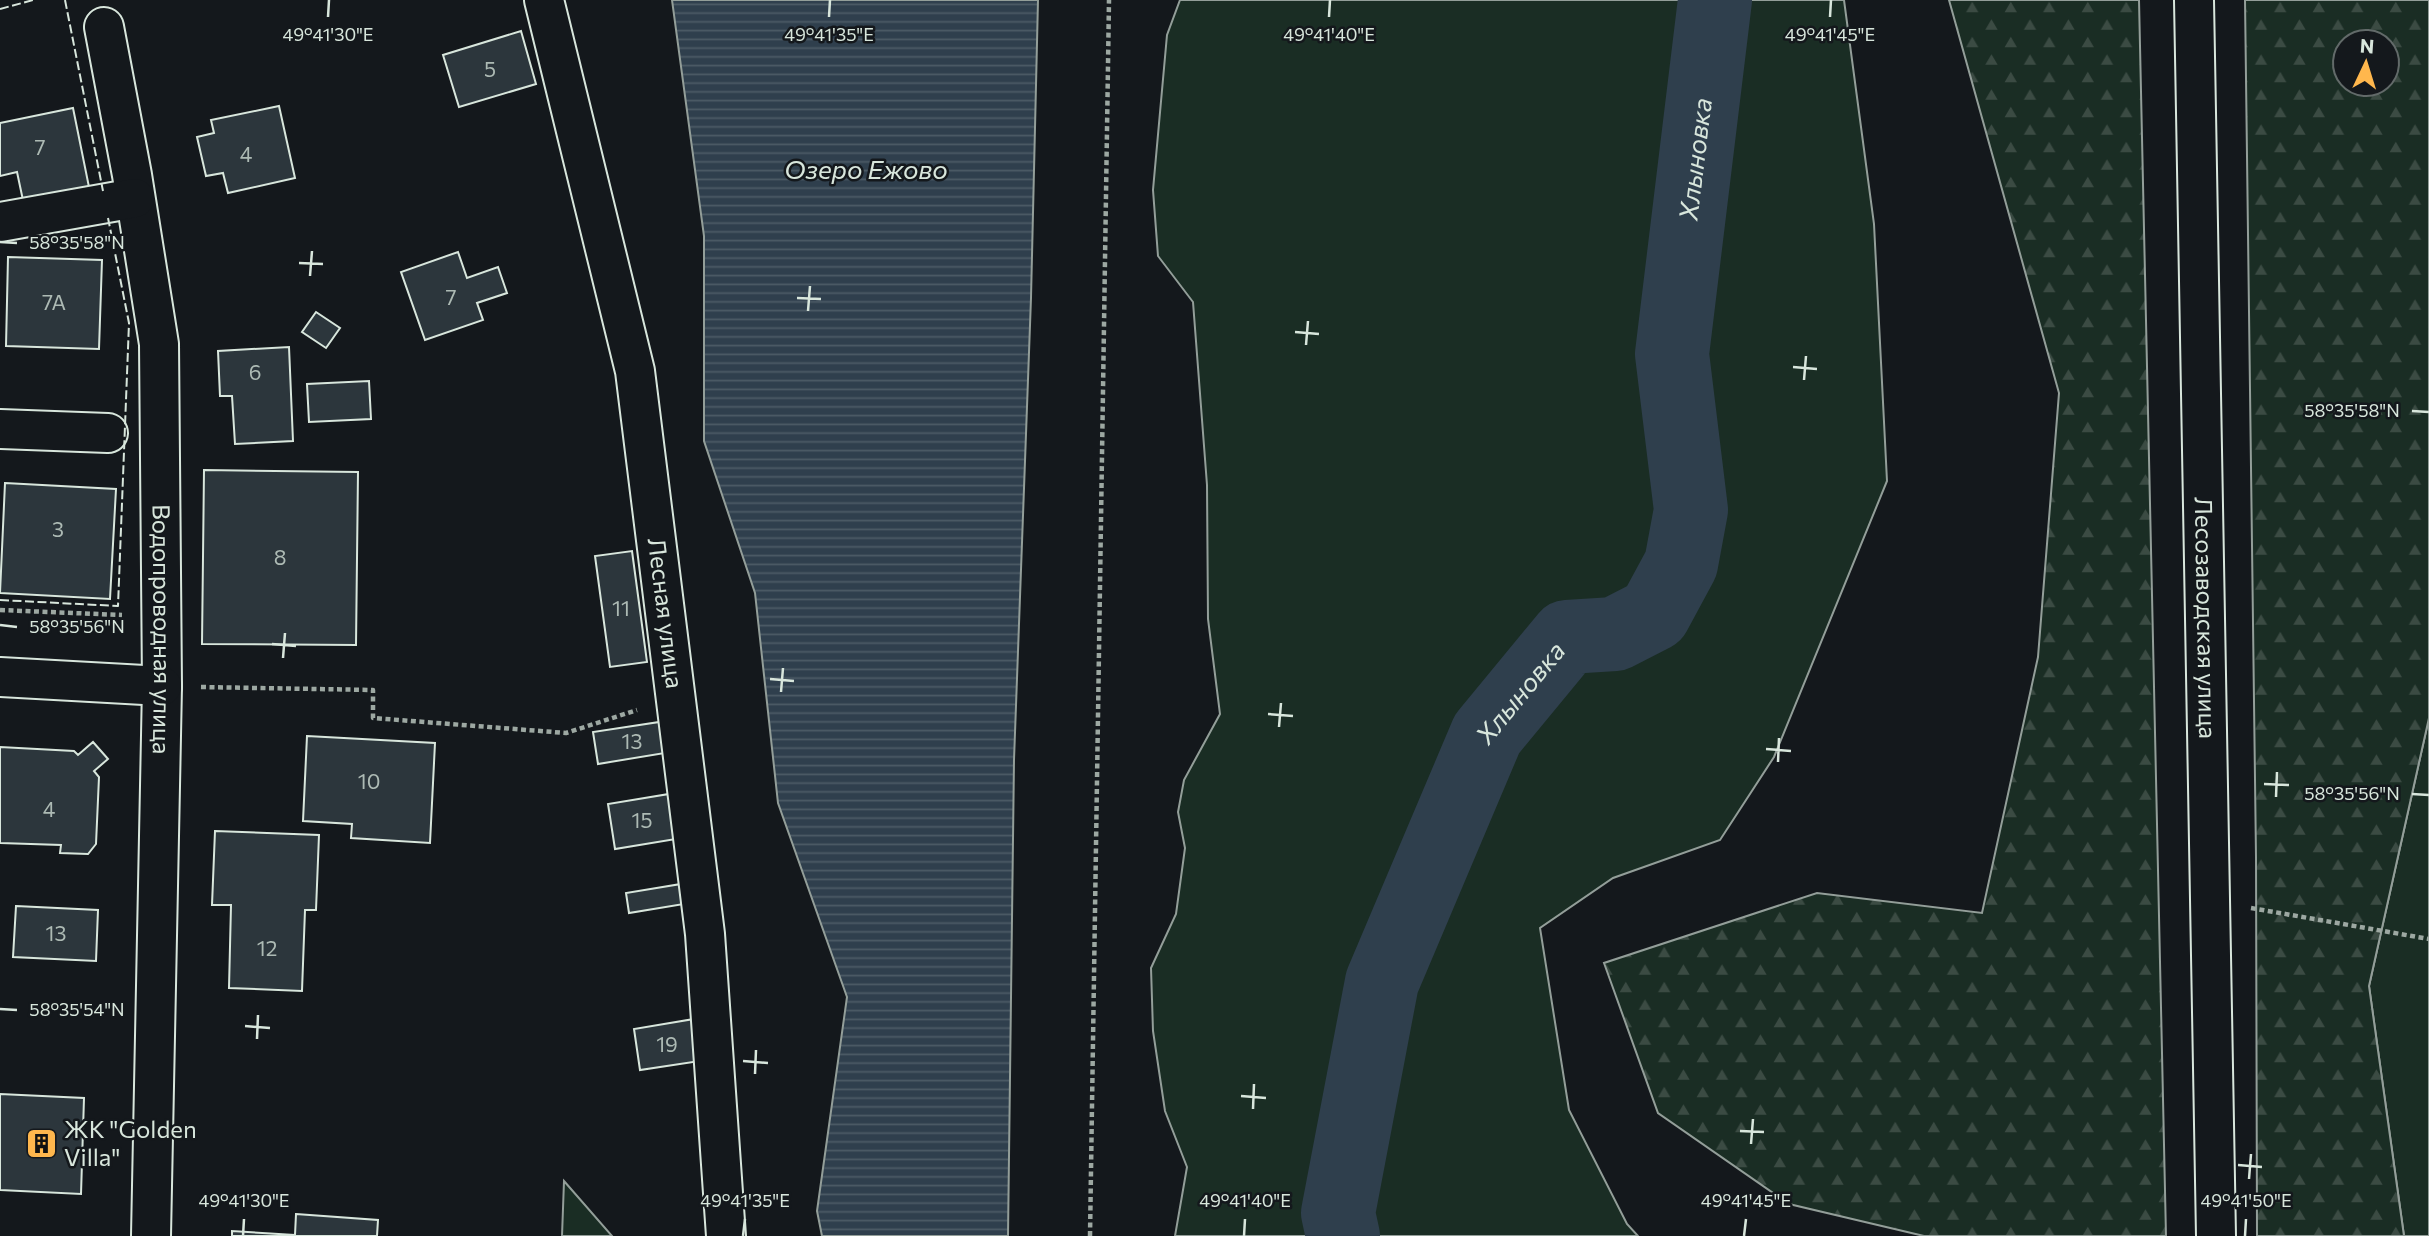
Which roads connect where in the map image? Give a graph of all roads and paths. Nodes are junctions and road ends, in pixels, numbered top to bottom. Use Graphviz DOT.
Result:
graph roads {
  1 [pos="544,0"];
  2 [pos="1109,0"];
  3 [pos="2194,0"];
  4 [pos="104,27"];
  5 [pos="135,198"];
  6 [pos="0,222"];
  7 [pos="0,429"];
  8 [pos="108,433"];
  9 [pos="0,610"];
  10 [pos="125,615"];
  11 [pos="0,677"];
  12 [pos="162,686"];
  13 [pos="626,713"];
  14 [pos="2209,901"];
  15 [pos="2429,939"];
  16 [pos="150,1236"];
  17 [pos="726,1236"];
  18 [pos="1090,1236"];
  19 [pos="2216,1236"];
  1 -- 17 [label="street, Лесная улица"];
  2 -- 18 [label="path"];
  3 -- 14 [label="street, Лесозаводская улица"];
  4 -- 5 [label="street, Водопроводная улица"];
  5 -- 6 [label="street"];
  5 -- 12 [label="street, Водопроводная улица"];
  7 -- 8 [label="street"];
  9 -- 10 [label="path"];
  11 -- 12 [label="street"];
  12 -- 13 [label="path"];
  12 -- 16 [label="street, Водопроводная улица"];
  14 -- 15 [label="path"];
  14 -- 19 [label="street, Лесозаводская улица"];
}
